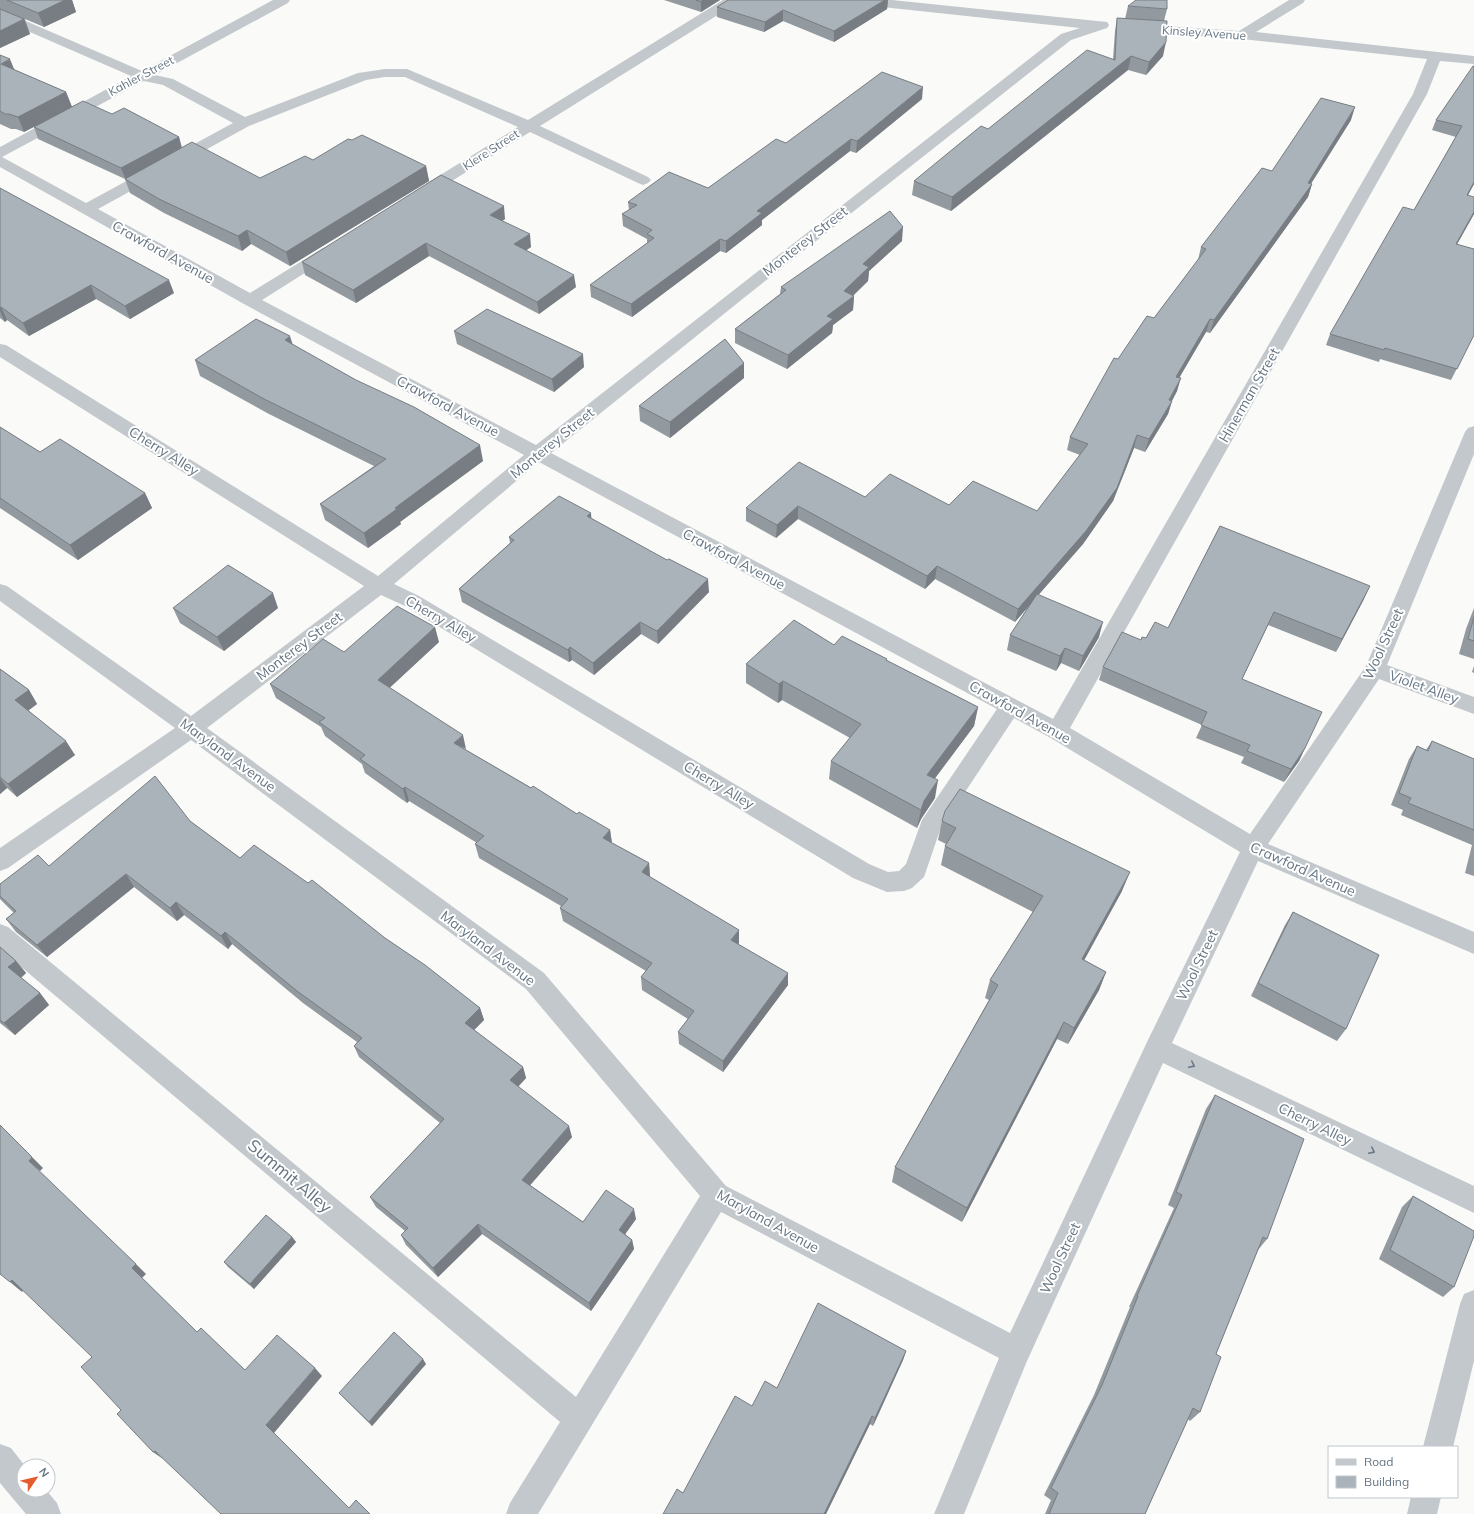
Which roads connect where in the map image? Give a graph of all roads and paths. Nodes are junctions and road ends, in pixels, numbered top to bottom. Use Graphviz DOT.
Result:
graph roads {
  1 [pos="283,0"];
  2 [pos="732,0"];
  3 [pos="854,0"];
  4 [pos="1298,0"];
  5 [pos="0,14"];
  6 [pos="1115,26"];
  7 [pos="1242,35"];
  8 [pos="1435,56"];
  9 [pos="1474,60"];
  10 [pos="142,76"];
  11 [pos="244,123"];
  12 [pos="528,126"];
  13 [pos="0,153"];
  14 [pos="0,161"];
  15 [pos="643,180"];
  16 [pos="412,200"];
  17 [pos="86,209"];
  18 [pos="344,242"];
  19 [pos="250,300"];
  20 [pos="0,349"];
  21 [pos="1474,432"];
  22 [pos="537,454"];
  23 [pos="379,586"];
  24 [pos="0,591"];
  25 [pos="1375,669"];
  26 [pos="1011,706"];
  27 [pos="1474,706"];
  28 [pos="191,728"];
  29 [pos="1057,731"];
  30 [pos="1253,848"];
  31 [pos="0,861"];
  32 [pos="0,934"];
  33 [pos="1474,943"];
  34 [pos="1157,1048"];
  35 [pos="716,1195"];
  36 [pos="1474,1200"];
  37 [pos="1474,1304"];
  38 [pos="1016,1352"];
  39 [pos="579,1419"];
  40 [pos="1438,1446"];
  41 [pos="0,1459"];
  42 [pos="16,1478"];
  43 [pos="33,1498"];
  44 [pos="1426,1498"];
  45 [pos="46,1514"];
  46 [pos="521,1514"];
  47 [pos="949,1514"];
  48 [pos="1422,1514"];
  1 -- 10 [label="street, Kahler Street"];
  2 -- 12 [label="street, Klere Street"];
  3 -- 6 [label="street, Kinsley Avenue"];
  4 -- 7 [label="street"];
  5 -- 10 [label="street"];
  6 -- 7 [label="street, Kinsley Avenue"];
  6 -- 22 [label="street, Monterey Street"];
  7 -- 8 [label="street, Kinsley Avenue"];
  8 -- 9 [label="street, Kinsley Avenue"];
  8 -- 29 [label="street, Hinerman Street"];
  10 -- 11 [label="street"];
  10 -- 13 [label="street, Kahler Street"];
  11 -- 12 [label="street"];
  11 -- 17 [label="street"];
  12 -- 15 [label="street"];
  12 -- 16 [label="street, Klere Street"];
  14 -- 17 [label="street, Crawford Avenue"];
  17 -- 19 [label="street, Crawford Avenue"];
  18 -- 19 [label="street"];
  19 -- 22 [label="street, Crawford Avenue"];
  20 -- 23 [label="street, Cherry Alley"];
  21 -- 25 [label="street, Wool Street"];
  22 -- 23 [label="street, Monterey Street"];
  22 -- 26 [label="street, Crawford Avenue"];
  23 -- 26 [label="street, Cherry Alley"];
  23 -- 28 [label="street, Monterey Street"];
  24 -- 28 [label="street, Maryland Avenue"];
  25 -- 27 [label="street, Violet Alley"];
  25 -- 30 [label="street, Wool Street"];
  26 -- 29 [label="street, Crawford Avenue"];
  28 -- 31 [label="street, Monterey Street"];
  28 -- 35 [label="street, Maryland Avenue"];
  29 -- 30 [label="street, Crawford Avenue"];
  30 -- 33 [label="street, Crawford Avenue"];
  30 -- 34 [label="street, Wool Street"];
  32 -- 39 [label="street, Summit Alley"];
  34 -- 36 [label="street, Cherry Alley, one-way"];
  34 -- 38 [label="street, Wool Street"];
  35 -- 38 [label="street, Maryland Avenue"];
  35 -- 39 [label="street"];
  37 -- 40 [label="street"];
  38 -- 47 [label="street, Wool Street"];
  39 -- 46 [label="street"];
  41 -- 42 [label="street"];
  43 -- 45 [label="street"];
  44 -- 48 [label="street"];
}
